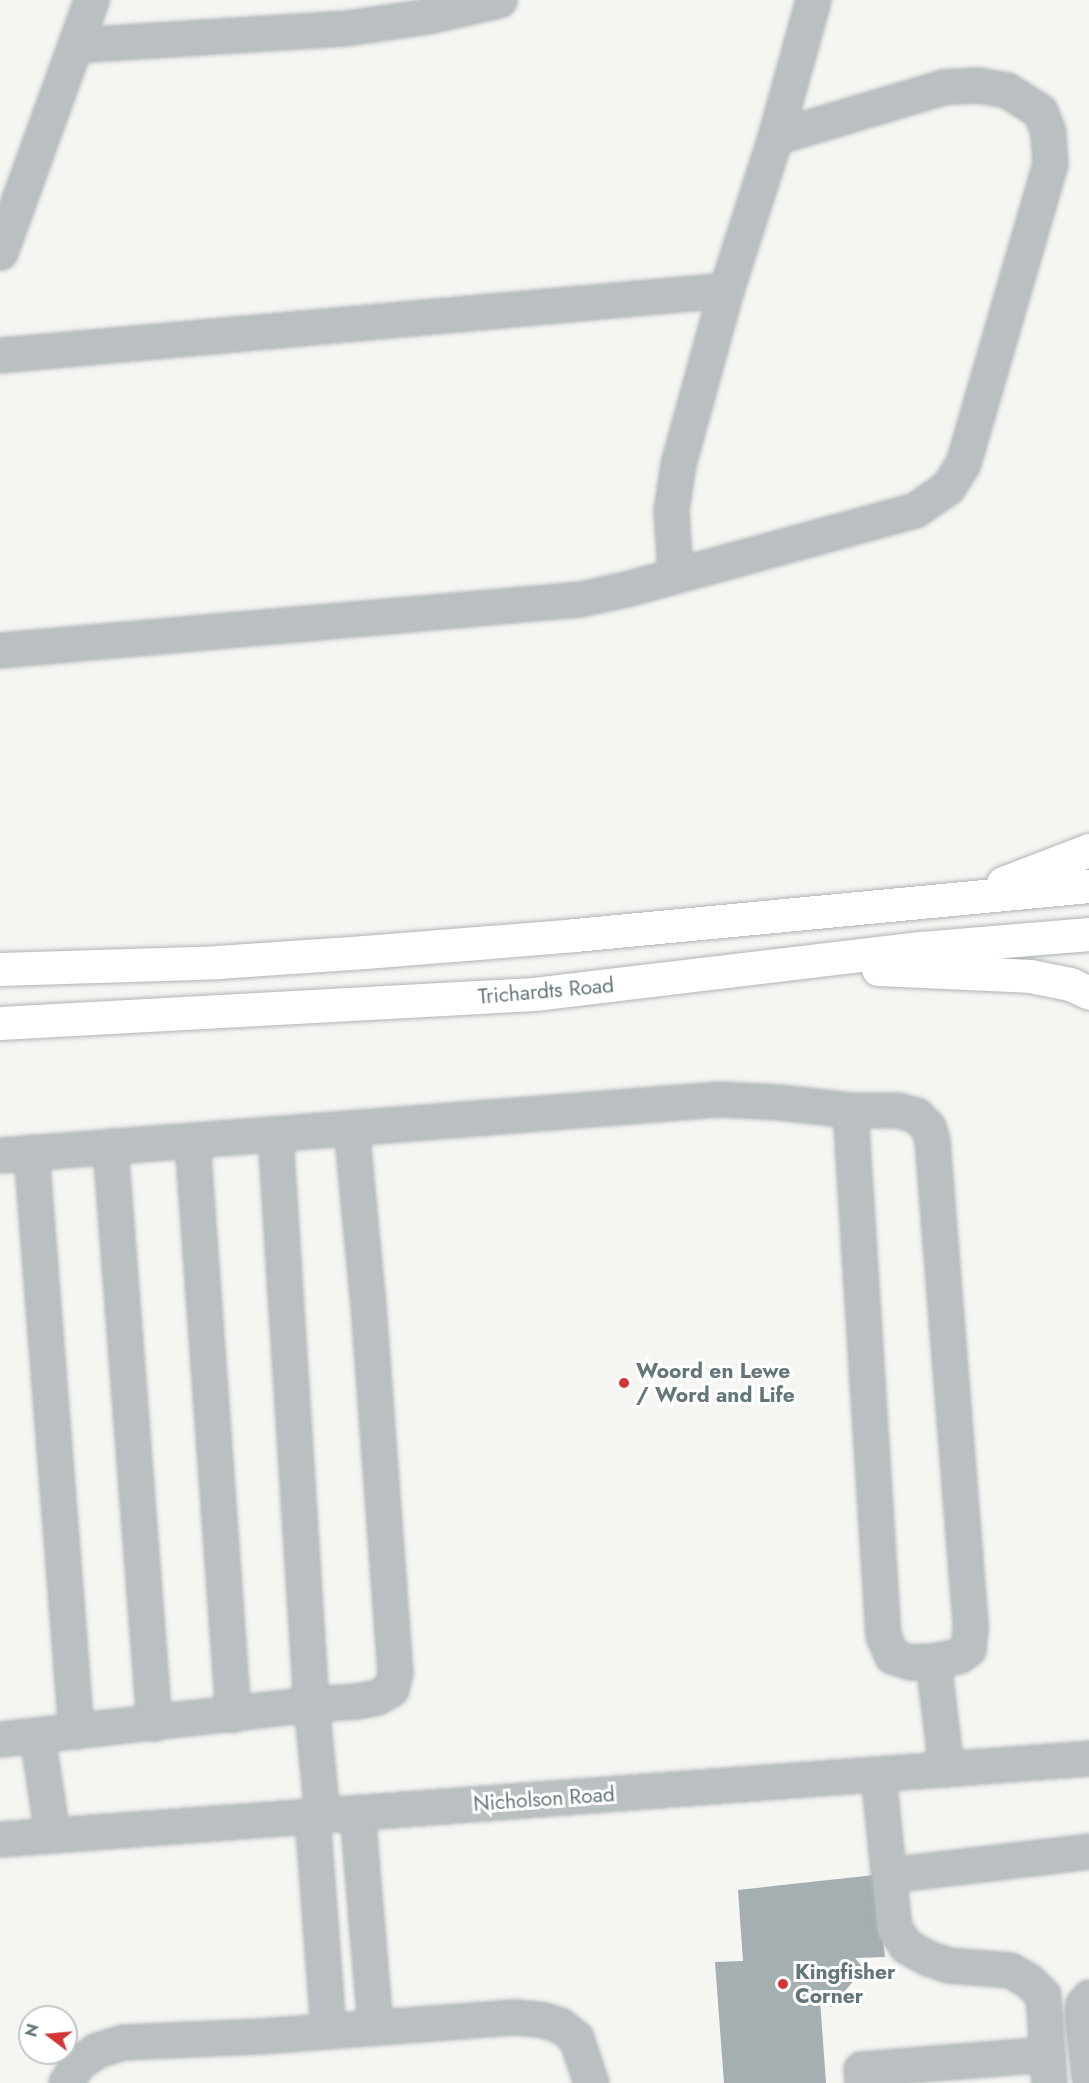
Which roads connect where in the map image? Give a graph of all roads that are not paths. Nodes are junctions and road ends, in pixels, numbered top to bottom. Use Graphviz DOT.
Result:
graph roads {
  1 [pos="91,0"];
  2 [pos="499,0"];
  3 [pos="813,0"];
  4 [pos="75,45"];
  5 [pos="775,137"];
  6 [pos="0,252"];
  7 [pos="726,290"];
  8 [pos="0,356"];
  9 [pos="675,574"];
  10 [pos="0,650"];
  11 [pos="1089,850"];
  12 [pos="1089,886"];
  13 [pos="956,900"];
  14 [pos="1089,934"];
  15 [pos="826,961"];
  16 [pos="0,969"];
  17 [pos="1089,993"];
  18 [pos="0,1023"];
  19 [pos="850,1110"];
  20 [pos="351,1128"];
  21 [pos="275,1134"];
  22 [pos="192,1140"];
  23 [pos="110,1146"];
  24 [pos="16,1153"];
  25 [pos="933,1661"];
  26 [pos="311,1704"];
  27 [pos="233,1715"];
  28 [pos="154,1723"];
  29 [pos="76,1731"];
  30 [pos="36,1735"];
  31 [pos="0,1739"];
  32 [pos="1089,1758"];
  33 [pos="946,1769"];
  34 [pos="878,1774"];
  35 [pos="357,1812"];
  36 [pos="317,1815"];
  37 [pos="52,1834"];
  38 [pos="0,1839"];
  39 [pos="1089,1851"];
  40 [pos="889,1875"];
  41 [pos="1089,1997"];
  42 [pos="375,2026"];
  43 [pos="328,2030"];
  44 [pos="1048,2069"];
  45 [pos="1089,2077"];
  46 [pos="66,2083"];
  47 [pos="591,2083"];
  48 [pos="862,2083"];
  1 -- 4 [label="street"];
  2 -- 4 [label="street"];
  3 -- 5 [label="street"];
  4 -- 6 [label="street"];
  5 -- 7 [label="street"];
  5 -- 9 [label="street"];
  7 -- 8 [label="street"];
  7 -- 9 [label="street"];
  9 -- 10 [label="street"];
  11 -- 13 [label="main road"];
  12 -- 13 [label="main road"];
  13 -- 16 [label="main road"];
  14 -- 15 [label="main road, Trichardts Road"];
  15 -- 17 [label="main road"];
  15 -- 18 [label="main road, Trichardts Road"];
  19 -- 20 [label="street"];
  19 -- 25 [label="street"];
  19 -- 25 [label="street"];
  20 -- 21 [label="street"];
  20 -- 26 [label="street"];
  21 -- 22 [label="street"];
  21 -- 26 [label="street"];
  22 -- 23 [label="street"];
  22 -- 27 [label="street"];
  23 -- 24 [label="street"];
  23 -- 28 [label="street"];
  24 -- 29 [label="street"];
  25 -- 33 [label="street"];
  26 -- 27 [label="street"];
  26 -- 36 [label="street"];
  27 -- 28 [label="street"];
  28 -- 29 [label="street"];
  29 -- 30 [label="street"];
  30 -- 31 [label="street"];
  30 -- 37 [label="street"];
  32 -- 33 [label="street, Nicholson Road"];
  33 -- 34 [label="street, Nicholson Road"];
  34 -- 35 [label="street, Nicholson Road"];
  34 -- 40 [label="street"];
  35 -- 36 [label="street, Nicholson Road"];
  35 -- 42 [label="street"];
  36 -- 37 [label="street, Nicholson Road"];
  36 -- 43 [label="street"];
  37 -- 38 [label="street, Nicholson Road"];
  39 -- 40 [label="street"];
  40 -- 44 [label="street"];
  41 -- 45 [label="street"];
  42 -- 43 [label="street"];
  42 -- 47 [label="street"];
  43 -- 46 [label="street"];
  44 -- 48 [label="street"];
}
